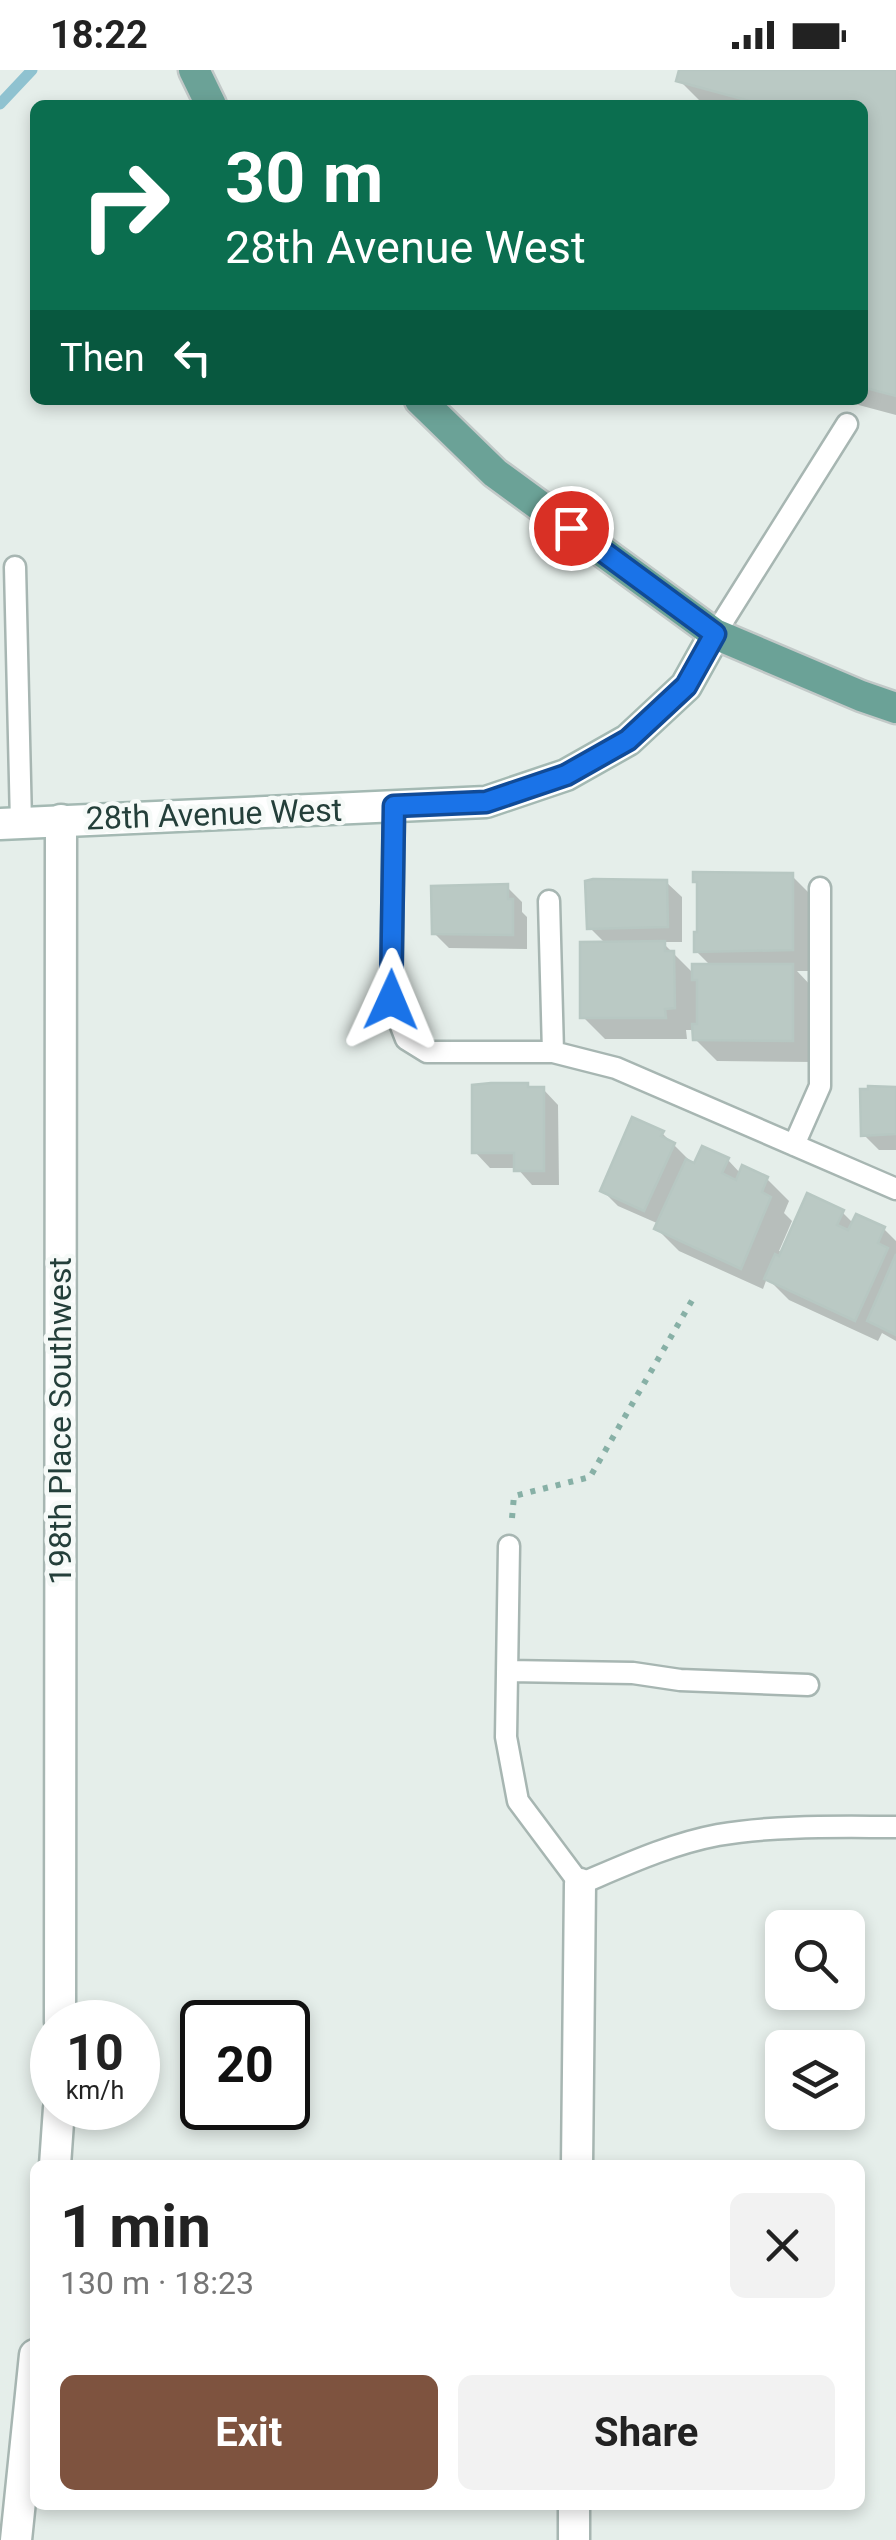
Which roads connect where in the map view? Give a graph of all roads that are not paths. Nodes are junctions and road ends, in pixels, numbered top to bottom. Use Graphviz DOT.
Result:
graph roads {
  1 [pos="194,70"];
  2 [pos="208,100"];
  3 [pos="425,405"];
  4 [pos="847,424"];
  5 [pos="15,567"];
  6 [pos="715,634"];
  7 [pos="896,708"];
  8 [pos="394,806"];
  9 [pos="61,820"];
  10 [pos="11,823"];
  11 [pos="820,888"];
  12 [pos="549,901"];
  13 [pos="553,1052"];
  14 [pos="794,1145"];
  15 [pos="896,1189"];
  16 [pos="510,1546"];
  17 [pos="507,1671"];
  18 [pos="808,1685"];
  19 [pos="896,1827"];
  20 [pos="580,1884"];
  21 [pos="60,2000"];
  22 [pos="58,2130"];
  23 [pos="55,2160"];
  24 [pos="577,2160"];
  25 [pos="30,2404"];
  26 [pos="574,2510"];
  27 [pos="16,2540"];
  28 [pos="574,2540"];
  1 -- 2 [label="main road"];
  3 -- 6 [label="main road"];
  4 -- 6 [label="lane, 28th Avenue West"];
  5 -- 10 [label="lane"];
  6 -- 7 [label="main road"];
  6 -- 8 [label="street, 28th Avenue West"];
  8 -- 9 [label="street, 28th Avenue West"];
  8 -- 13 [label="lane"];
  9 -- 10 [label="street, 28th Avenue West"];
  9 -- 21 [label="street, 198th Place Southwest"];
  11 -- 14 [label="lane"];
  12 -- 13 [label="lane"];
  13 -- 14 [label="lane"];
  14 -- 15 [label="lane"];
  16 -- 17 [label="lane"];
  17 -- 18 [label="lane"];
  17 -- 20 [label="lane"];
  19 -- 20 [label="lane"];
  20 -- 24 [label="street"];
  22 -- 23 [label="street"];
  25 -- 27 [label="street"];
  26 -- 28 [label="street"];
}
